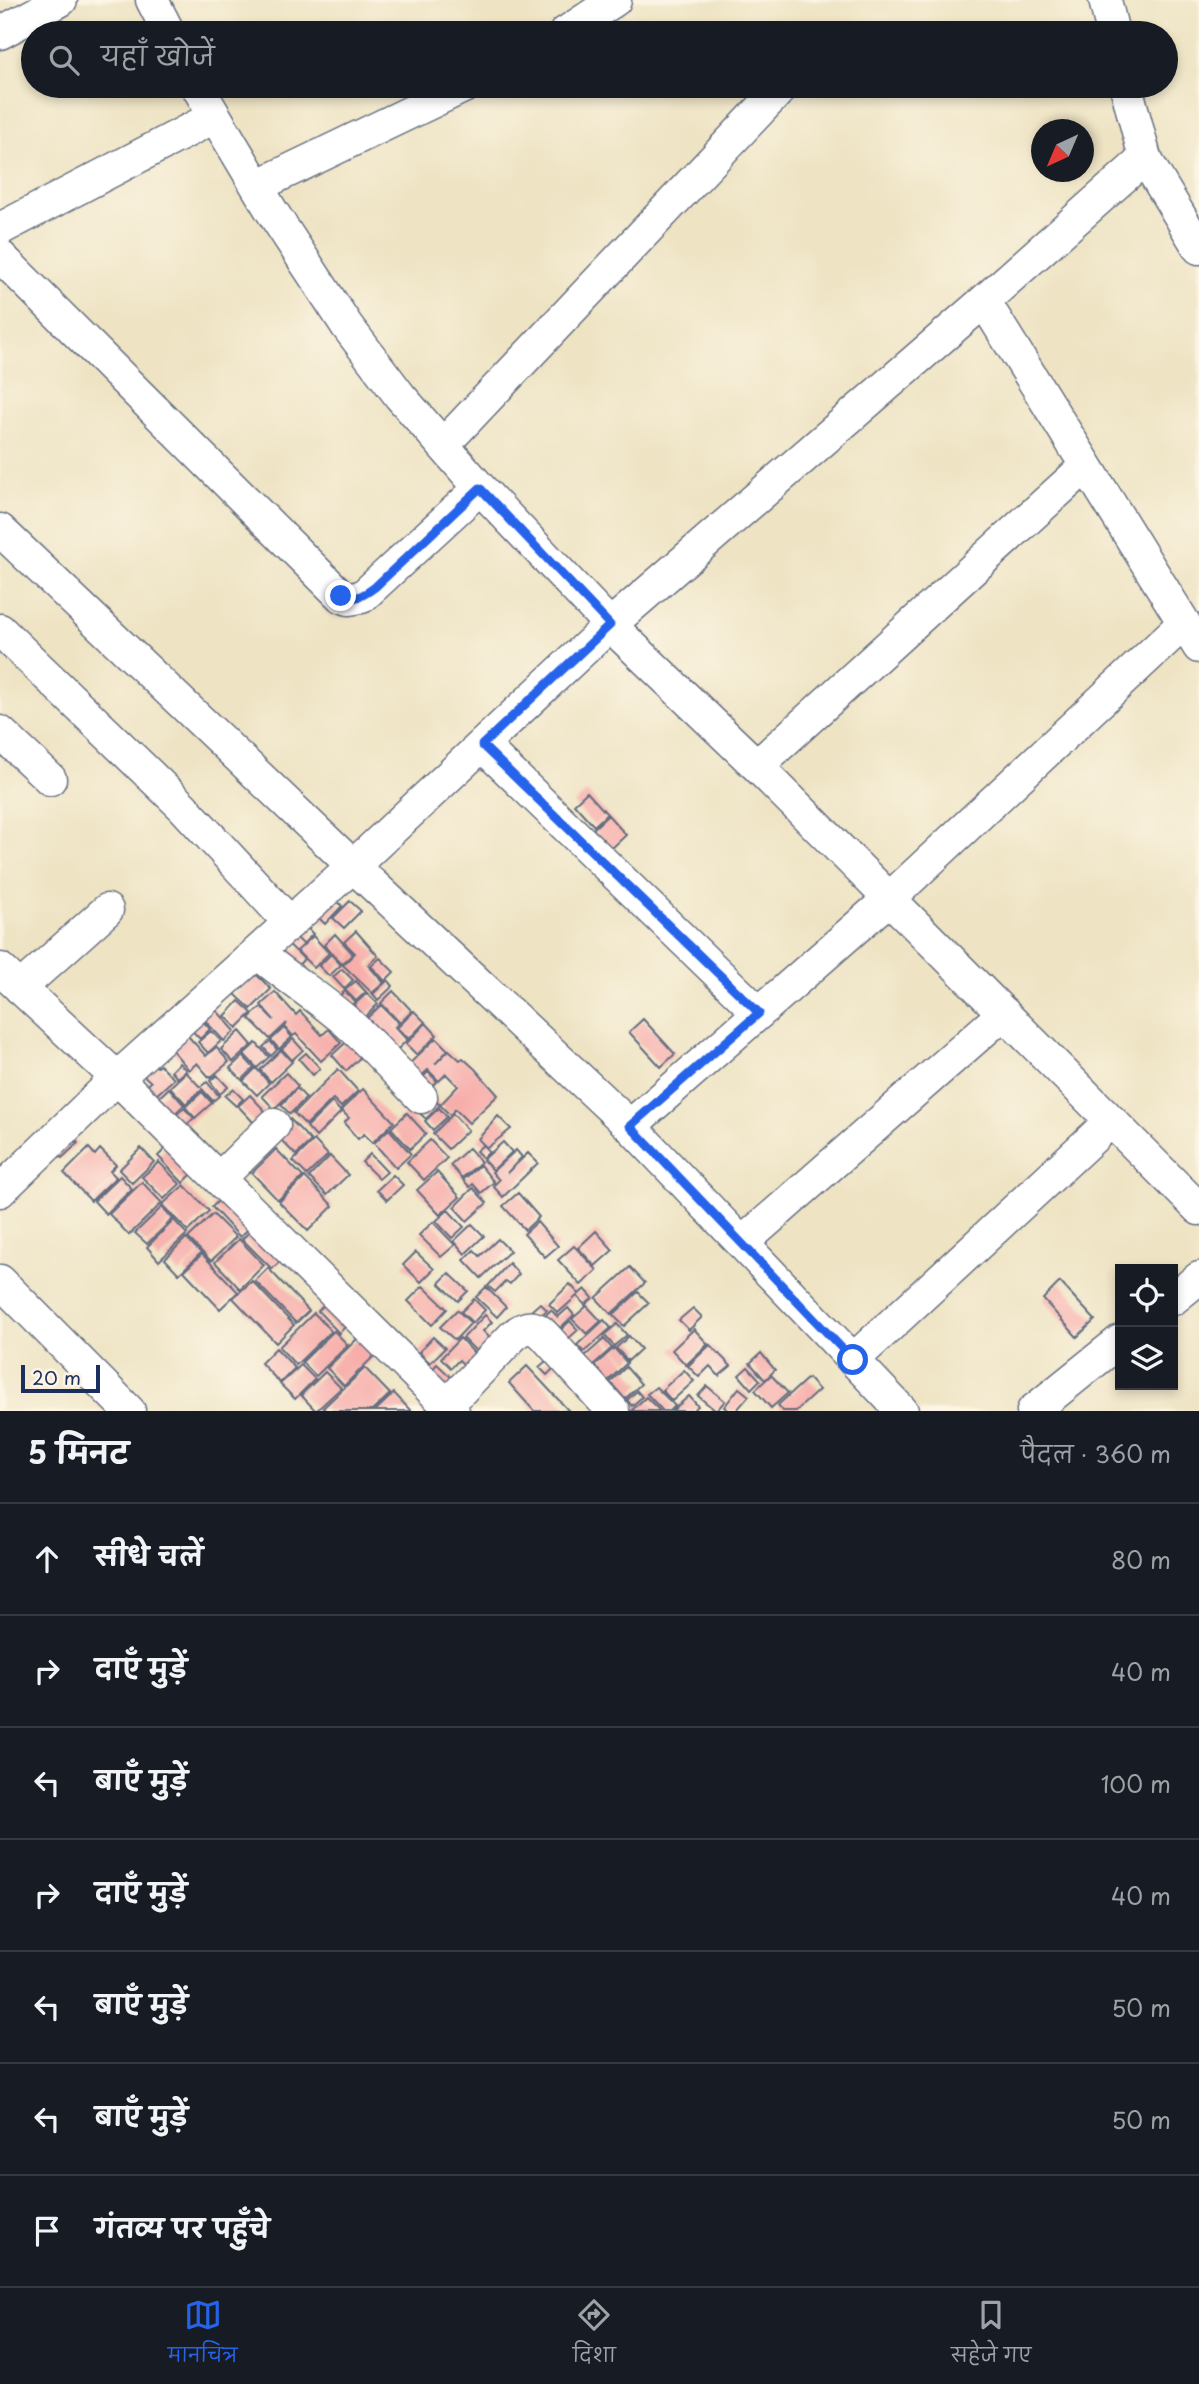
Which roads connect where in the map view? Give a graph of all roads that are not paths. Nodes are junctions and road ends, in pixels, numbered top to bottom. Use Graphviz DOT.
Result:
graph roads {
  1 [pos="61,0"];
  2 [pos="152,0"];
  3 [pos="615,0"];
  4 [pos="1105,0"];
  5 [pos="22,21"];
  6 [pos="163,21"];
  7 [pos="583,21"];
  8 [pos="1110,21"];
  9 [pos="21,22"];
  10 [pos="0,33"];
  11 [pos="204,98"];
  12 [pos="440,98"];
  13 [pos="772,98"];
  14 [pos="1129,98"];
  15 [pos="214,117"];
  16 [pos="1144,159"];
  17 [pos="257,186"];
  18 [pos="0,229"];
  19 [pos="1199,248"];
  20 [pos="0,256"];
  21 [pos="984,301"];
  22 [pos="443,445"];
  23 [pos="1086,466"];
  24 [pos="480,488"];
  25 [pos="0,530"];
  26 [pos="610,625"];
  27 [pos="0,630"];
  28 [pos="1192,635"];
  29 [pos="0,732"];
  30 [pos="482,745"];
  31 [pos="757,766"];
  32 [pos="50,779"];
  33 [pos="353,866"];
  34 [pos="890,898"];
  35 [pos="107,910"];
  36 [pos="290,923"];
  37 [pos="258,953"];
  38 [pos="10,978"];
  39 [pos="759,1013"];
  40 [pos="1004,1013"];
  41 [pos="117,1078"];
  42 [pos="421,1097"];
  43 [pos="1111,1121"];
  44 [pos="274,1125"];
  45 [pos="630,1126"];
  46 [pos="219,1179"];
  47 [pos="0,1191"];
  48 [pos="1199,1209"];
  49 [pos="742,1243"];
  50 [pos="1199,1278"];
  51 [pos="0,1281"];
  52 [pos="1178,1295"];
  53 [pos="1115,1345"];
  54 [pos="853,1360"];
  55 [pos="111,1405"];
  56 [pos="450,1408"];
  57 [pos="613,1411"];
  58 [pos="902,1411"];
  59 [pos="1033,1411"];
  1 -- 5 [label="street"];
  2 -- 6 [label="street"];
  3 -- 7 [label="street"];
  4 -- 8 [label="street"];
  9 -- 10 [label="street"];
  11 -- 15 [label="street"];
  12 -- 17 [label="street"];
  13 -- 22 [label="street"];
  14 -- 16 [label="street"];
  15 -- 17 [label="street"];
  15 -- 18 [label="street"];
  16 -- 19 [label="street"];
  16 -- 21 [label="street"];
  17 -- 22 [label="street"];
  20 -- 24 [label="street"];
  21 -- 23 [label="street"];
  21 -- 26 [label="street"];
  22 -- 24 [label="street"];
  23 -- 28 [label="street"];
  23 -- 31 [label="street"];
  24 -- 26 [label="street"];
  25 -- 33 [label="street"];
  26 -- 30 [label="street"];
  26 -- 31 [label="street"];
  27 -- 36 [label="street"];
  28 -- 34 [label="street"];
  29 -- 32 [label="street"];
  30 -- 33 [label="street"];
  30 -- 39 [label="street"];
  31 -- 34 [label="street"];
  33 -- 36 [label="street"];
  33 -- 45 [label="street"];
  34 -- 39 [label="street"];
  34 -- 40 [label="street"];
  35 -- 38 [label="street"];
  36 -- 37 [label="street"];
  37 -- 41 [label="street"];
  37 -- 42 [label="street"];
  38 -- 41 [label="street"];
  39 -- 45 [label="street"];
  40 -- 43 [label="street"];
  40 -- 49 [label="street"];
  41 -- 46 [label="street"];
  41 -- 47 [label="street"];
  43 -- 48 [label="street"];
  43 -- 54 [label="street"];
  44 -- 46 [label="street"];
  45 -- 49 [label="street"];
  46 -- 56 [label="street"];
  49 -- 54 [label="street"];
  50 -- 52 [label="street"];
  51 -- 55 [label="street"];
  53 -- 59 [label="street"];
  54 -- 58 [label="street"];
  56 -- 57 [label="street"];
}
